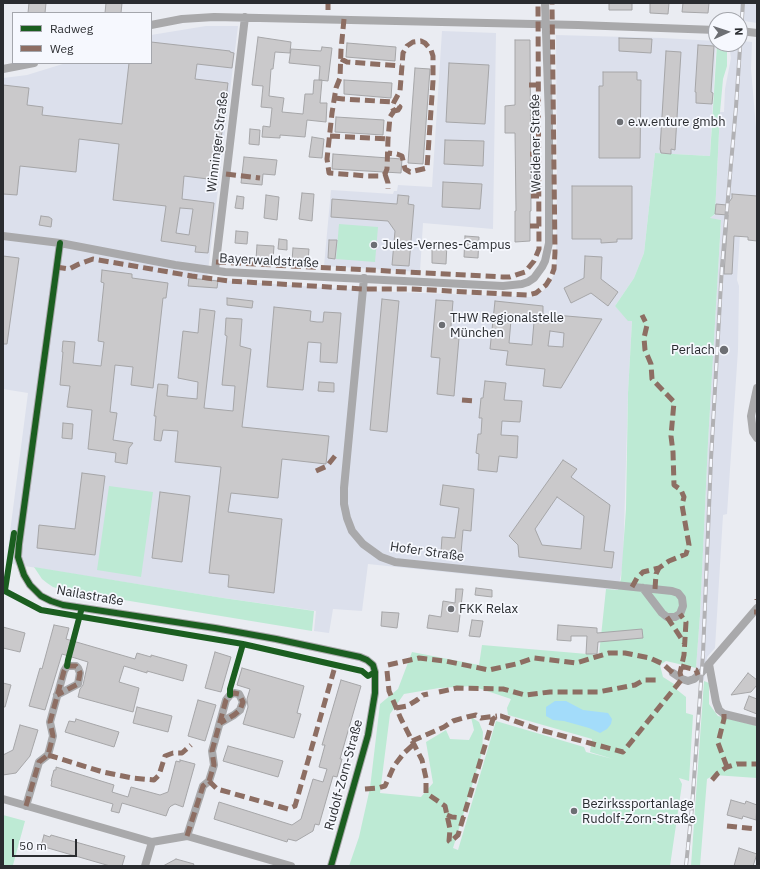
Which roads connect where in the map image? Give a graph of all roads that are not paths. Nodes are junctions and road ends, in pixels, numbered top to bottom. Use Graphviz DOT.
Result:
graph roads {
  1 [pos="545,3"];
  2 [pos="245,17"];
  3 [pos="152,25"];
  4 [pos="546,25"];
  5 [pos="708,30"];
  6 [pos="29,64"];
  7 [pos="3,69"];
  8 [pos="3,236"];
  9 [pos="60,244"];
  10 [pos="215,270"];
  11 [pos="364,278"];
  12 [pos="534,278"];
  13 [pos="757,388"];
  14 [pos="757,438"];
  15 [pos="643,588"];
  16 [pos="756,612"];
  17 [pos="709,664"];
  18 [pos="373,665"];
  19 [pos="673,673"];
  20 [pos="57,695"];
  21 [pos="757,722"];
  22 [pos="220,723"];
  23 [pos="3,799"];
  24 [pos="26,806"];
  25 [pos="187,836"];
  26 [pos="152,842"];
  27 [pos="145,866"];
  28 [pos="291,866"];
  29 [pos="331,866"];
  1 -- 4 [label="street, Weidener Straße"];
  2 -- 3 [label="street"];
  2 -- 4 [label="street"];
  2 -- 10 [label="street, Winninger Straße"];
  4 -- 5 [label="street"];
  4 -- 12 [label="street, Weidener Straße"];
  6 -- 7 [label="street"];
  8 -- 9 [label="street, Bayerwaldstraße"];
  9 -- 10 [label="street, Bayerwaldstraße"];
  9 -- 18 [label="street, Nailastraße"];
  10 -- 11 [label="street, Bayerwaldstraße"];
  11 -- 12 [label="street, Bayerwaldstraße"];
  11 -- 15 [label="street, Hofer Straße"];
  13 -- 14 [label="street"];
  15 -- 15 [label="street, Hofer Straße"];
  16 -- 17 [label="street"];
  17 -- 19 [label="street"];
  17 -- 21 [label="street"];
  18 -- 29 [label="street, Rudolf-Zorn-Straße"];
  20 -- 24 [label="street"];
  22 -- 25 [label="street"];
  23 -- 24 [label="street"];
  24 -- 26 [label="street"];
  25 -- 26 [label="street"];
  25 -- 28 [label="street"];
  26 -- 27 [label="street"];
}
